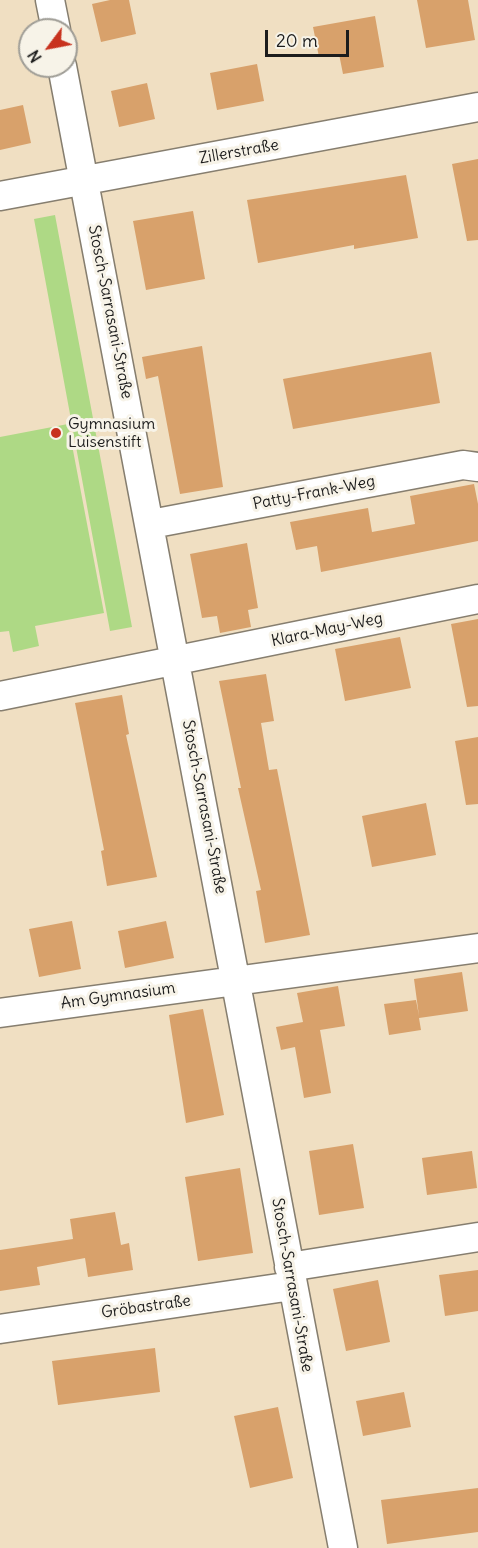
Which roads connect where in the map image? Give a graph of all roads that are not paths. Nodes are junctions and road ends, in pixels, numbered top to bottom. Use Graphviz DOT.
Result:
graph roads {
  1 [pos="50,0"];
  2 [pos="54,18"];
  3 [pos="64,78"];
  4 [pos="478,107"];
  5 [pos="84,180"];
  6 [pos="0,196"];
  7 [pos="478,467"];
  8 [pos="151,524"];
  9 [pos="478,599"];
  10 [pos="177,661"];
  11 [pos="0,696"];
  12 [pos="478,948"];
  13 [pos="236,980"];
  14 [pos="0,1013"];
  15 [pos="478,1238"];
  16 [pos="290,1276"];
  17 [pos="0,1329"];
  18 [pos="343,1548"];
  1 -- 2 [label="street"];
  3 -- 5 [label="street, Stosch-Sarrasani-Straße"];
  4 -- 5 [label="street, Zillerstraße"];
  5 -- 6 [label="street, Zillerstraße"];
  5 -- 8 [label="street, Stosch-Sarrasani-Straße"];
  7 -- 8 [label="street, Patty-Frank-Weg"];
  8 -- 10 [label="street, Stosch-Sarrasani-Straße"];
  9 -- 10 [label="street, Klara-May-Weg"];
  10 -- 11 [label="street"];
  10 -- 13 [label="street, Stosch-Sarrasani-Straße"];
  12 -- 13 [label="street"];
  13 -- 14 [label="street, Am Gymnasium"];
  13 -- 16 [label="street, Stosch-Sarrasani-Straße"];
  15 -- 16 [label="street, Gröbastraße"];
  16 -- 17 [label="street, Gröbastraße"];
  16 -- 18 [label="street, Stosch-Sarrasani-Straße"];
}
